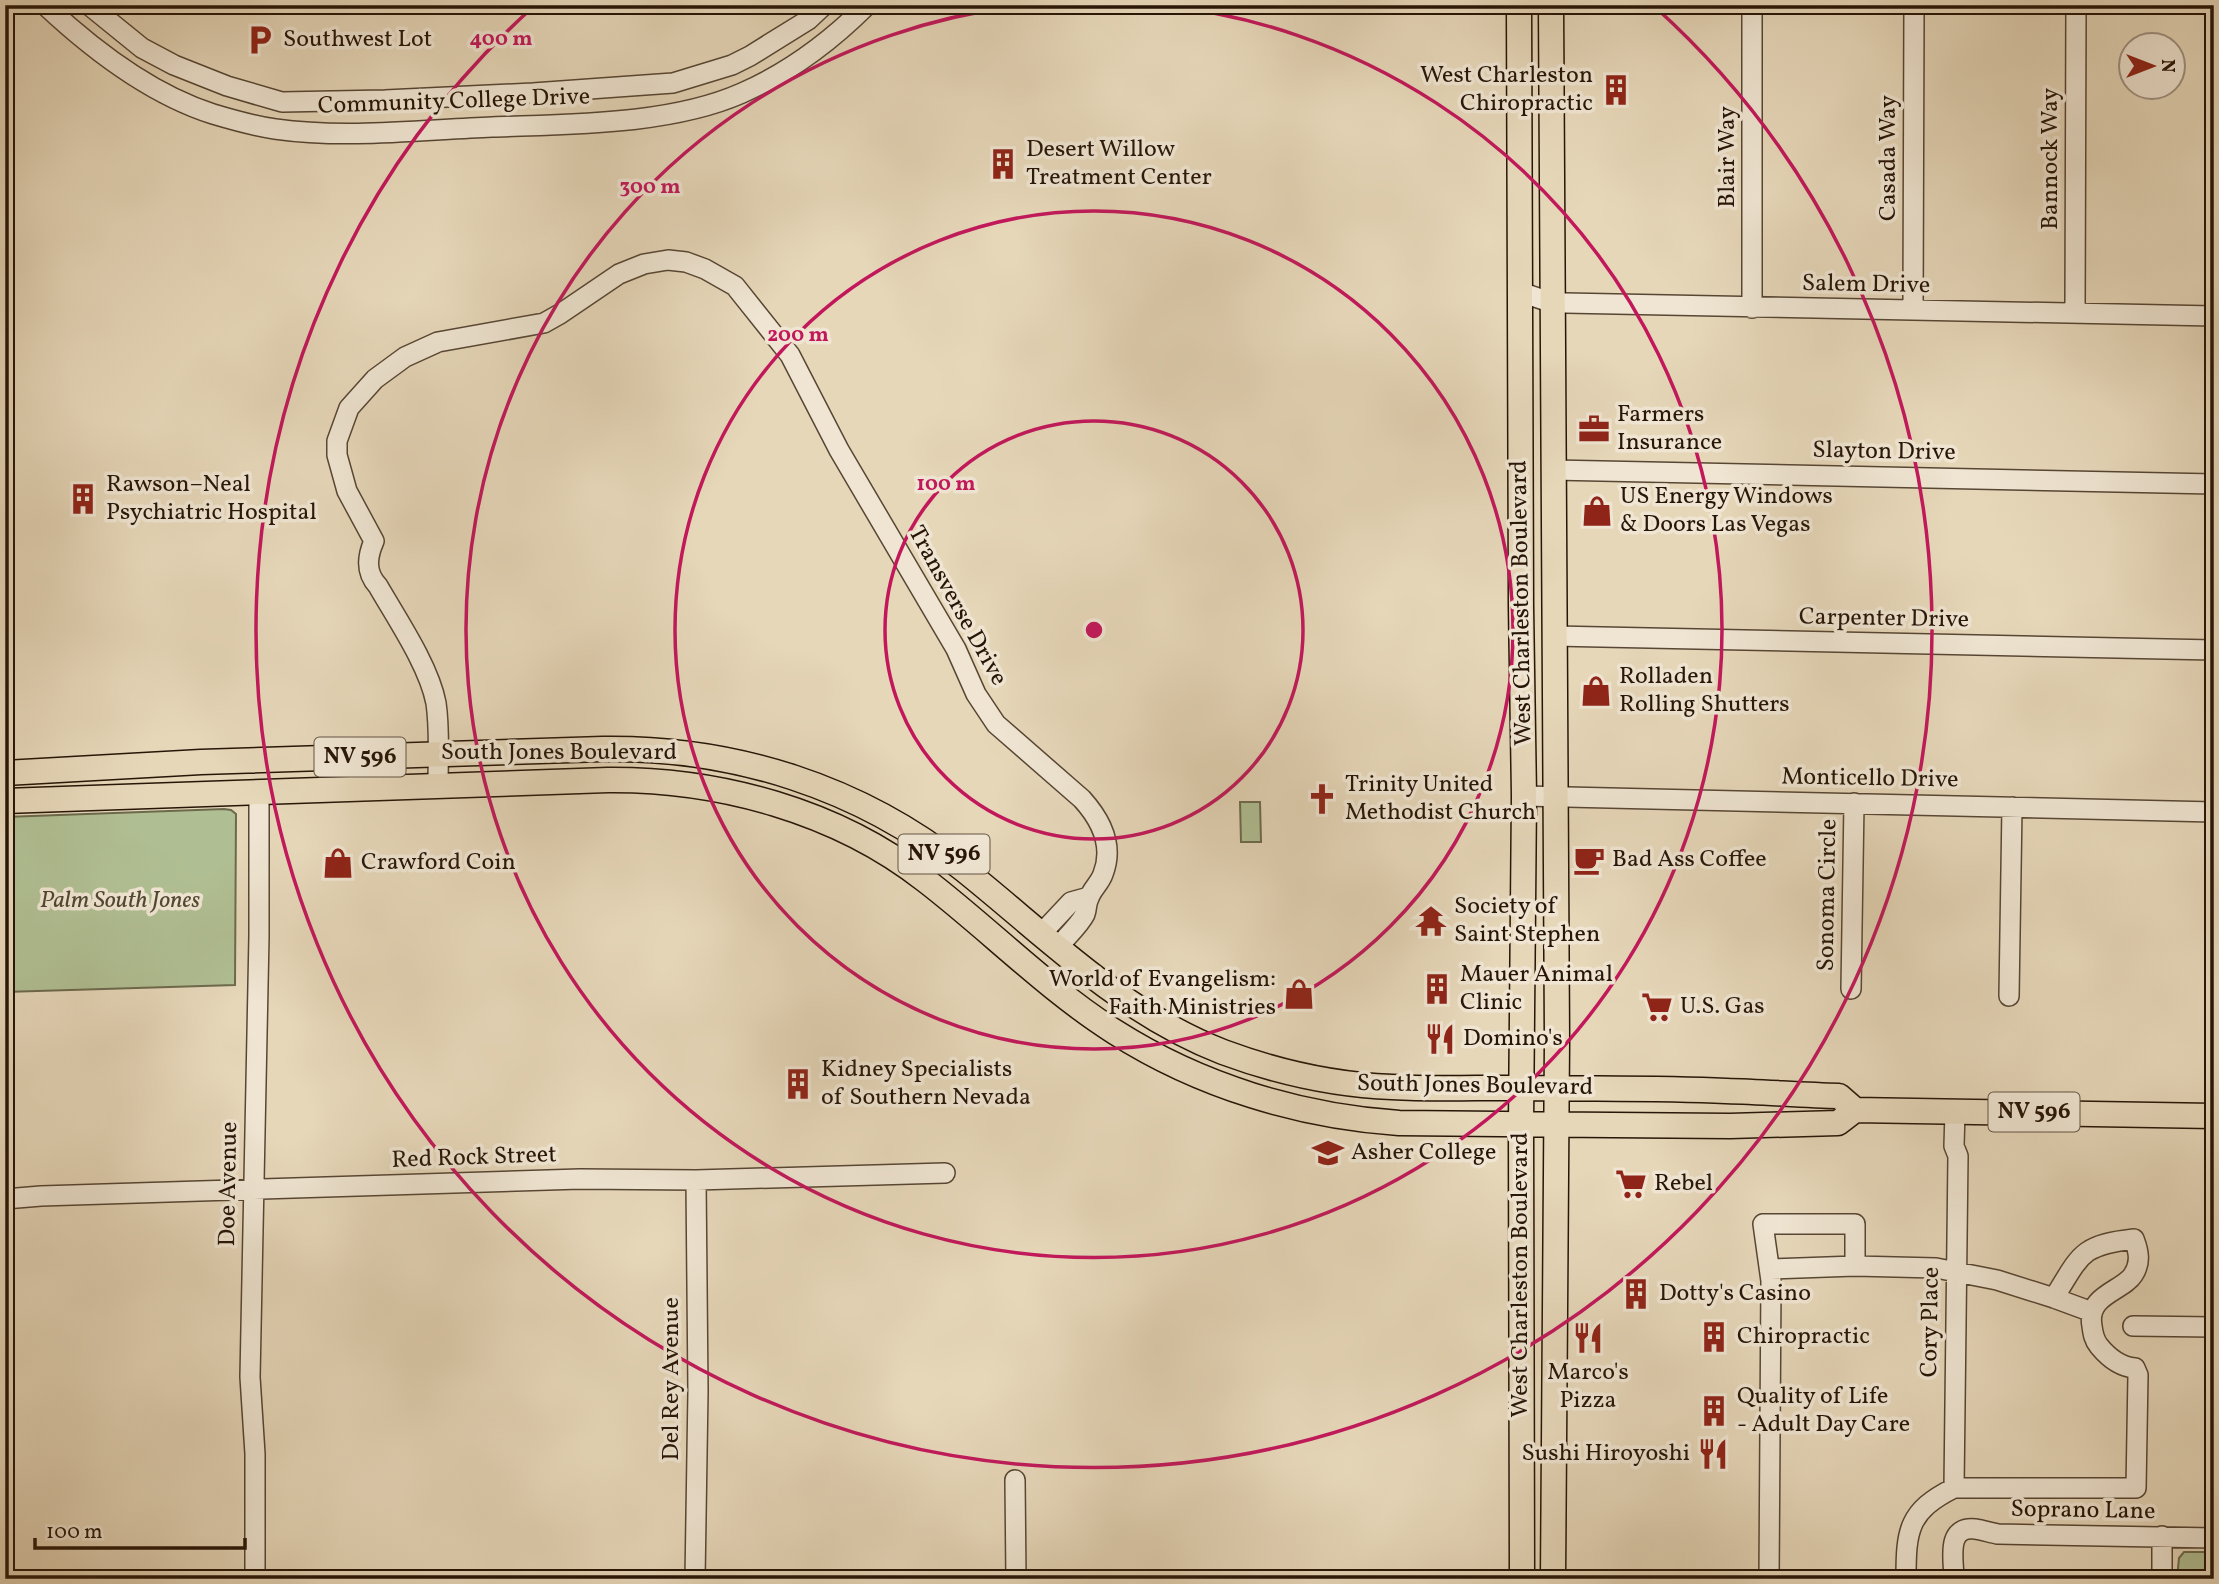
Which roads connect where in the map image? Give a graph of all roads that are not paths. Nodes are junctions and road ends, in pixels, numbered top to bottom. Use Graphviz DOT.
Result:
graph roads {
  1 [pos="46,5"];
  2 [pos="89,5"];
  3 [pos="824,5"];
  4 [pos="867,5"];
  5 [pos="1519,5"];
  6 [pos="1551,5"];
  7 [pos="1752,5"];
  8 [pos="1914,5"];
  9 [pos="2076,5"];
  10 [pos="732,65"];
  11 [pos="203,78"];
  12 [pos="741,94"];
  13 [pos="385,100"];
  14 [pos="188,104"];
  15 [pos="384,131"];
  16 [pos="1520,292"];
  17 [pos="1553,303"];
  18 [pos="1752,308"];
  19 [pos="1913,310"];
  20 [pos="2075,313"];
  21 [pos="2214,316"];
  22 [pos="1553,470"];
  23 [pos="2214,484"];
  24 [pos="1521,606"];
  25 [pos="1554,636"];
  26 [pos="2214,650"];
  27 [pos="1554,684"];
  28 [pos="438,754"];
  29 [pos="715,756"];
  30 [pos="5,773"];
  31 [pos="438,785"];
  32 [pos="708,788"];
  33 [pos="259,791"];
  34 [pos="1524,796"];
  35 [pos="1555,798"];
  36 [pos="5,801"];
  37 [pos="1854,803"];
  38 [pos="2012,807"];
  39 [pos="2214,812"];
  40 [pos="1048,941"];
  41 [pos="1004,945"];
  42 [pos="1029,965"];
  43 [pos="1077,965"];
  44 [pos="1851,989"];
  45 [pos="2009,996"];
  46 [pos="1521,1087"];
  47 [pos="1557,1088"];
  48 [pos="1855,1110"];
  49 [pos="1961,1111"];
  50 [pos="2214,1116"];
  51 [pos="1521,1124"];
  52 [pos="1556,1125"];
  53 [pos="945,1173"];
  54 [pos="696,1180"];
  55 [pos="253,1189"];
  56 [pos="5,1199"];
  57 [pos="1855,1266"];
  58 [pos="1770,1269"];
  59 [pos="1956,1273"];
  60 [pos="2054,1298"];
  61 [pos="2092,1312"];
  62 [pos="2133,1326"];
  63 [pos="2214,1326"];
  64 [pos="1016,1480"];
  65 [pos="1954,1488"];
  66 [pos="2162,1536"];
  67 [pos="2214,1538"];
  68 [pos="255,1579"];
  69 [pos="695,1579"];
  70 [pos="1016,1579"];
  71 [pos="1522,1579"];
  72 [pos="1553,1579"];
  73 [pos="1769,1579"];
  74 [pos="1906,1579"];
  75 [pos="1954,1579"];
  76 [pos="2162,1579"];
  1 -- 14 [label="street, Community College Drive"];
  2 -- 11 [label="street, Community College Drive"];
  3 -- 10 [label="street, Community College Drive"];
  4 -- 12 [label="street, Community College Drive"];
  5 -- 16 [label="main road, West Charleston Boulevard"];
  6 -- 17 [label="main road, West Charleston Boulevard"];
  7 -- 18 [label="street, Blair Way"];
  8 -- 19 [label="street, Casada Way"];
  9 -- 20 [label="street, Bannock Way"];
  10 -- 12 [label="street"];
  10 -- 13 [label="street, Community College Drive"];
  11 -- 13 [label="street, Community College Drive"];
  11 -- 14 [label="street"];
  12 -- 15 [label="street, Community College Drive"];
  13 -- 15 [label="street"];
  14 -- 15 [label="street, Community College Drive"];
  16 -- 17 [label="street, Salem Drive"];
  16 -- 24 [label="main road, West Charleston Boulevard"];
  17 -- 18 [label="street, Salem Drive"];
  17 -- 22 [label="main road, West Charleston Boulevard"];
  18 -- 19 [label="street, Salem Drive"];
  19 -- 20 [label="street, Salem Drive"];
  20 -- 21 [label="street, Salem Drive"];
  22 -- 23 [label="street, Slayton Drive"];
  22 -- 25 [label="main road, West Charleston Boulevard"];
  24 -- 27 [label="main road"];
  24 -- 34 [label="main road, West Charleston Boulevard"];
  25 -- 26 [label="street, Carpenter Drive"];
  25 -- 27 [label="main road, West Charleston Boulevard"];
  27 -- 35 [label="main road, West Charleston Boulevard"];
  28 -- 29 [label="main road, South Jones Boulevard / NV 596"];
  28 -- 30 [label="main road, South Jones Boulevard / NV 596"];
  28 -- 31 [label="street, Transverse Drive"];
  28 -- 40 [label="street, Transverse Drive"];
  29 -- 32 [label="main road"];
  29 -- 40 [label="main road, South Jones Boulevard / NV 596"];
  31 -- 32 [label="main road, South Jones Boulevard / NV 596"];
  31 -- 33 [label="main road, South Jones Boulevard / NV 596"];
  32 -- 41 [label="main road, South Jones Boulevard / NV 596"];
  33 -- 36 [label="main road, South Jones Boulevard / NV 596"];
  33 -- 55 [label="street, Doe Avenue"];
  34 -- 35 [label="street, Monticello Drive"];
  34 -- 46 [label="main road, West Charleston Boulevard"];
  35 -- 37 [label="street, Monticello Drive"];
  35 -- 47 [label="main road, West Charleston Boulevard"];
  37 -- 38 [label="street, Monticello Drive"];
  37 -- 44 [label="street, Sonoma Circle"];
  38 -- 39 [label="street, Monticello Drive"];
  38 -- 45 [label="street"];
  40 -- 41 [label="main road"];
  40 -- 43 [label="main road, South Jones Boulevard / NV 596"];
  41 -- 42 [label="main road, South Jones Boulevard / NV 596"];
  42 -- 43 [label="main road"];
  42 -- 51 [label="main road, South Jones Boulevard / NV 596"];
  43 -- 46 [label="main road, South Jones Boulevard / NV 596"];
  46 -- 47 [label="main road, South Jones Boulevard / NV 596"];
  46 -- 51 [label="main road, West Charleston Boulevard"];
  47 -- 48 [label="main road, South Jones Boulevard / NV 596"];
  47 -- 52 [label="main road, West Charleston Boulevard"];
  48 -- 49 [label="main road, South Jones Boulevard / NV 596"];
  48 -- 52 [label="main road, South Jones Boulevard / NV 596"];
  49 -- 50 [label="main road, South Jones Boulevard / NV 596"];
  49 -- 59 [label="street, Cory Place"];
  51 -- 52 [label="main road, South Jones Boulevard / NV 596"];
  51 -- 71 [label="main road, West Charleston Boulevard"];
  52 -- 72 [label="main road, West Charleston Boulevard"];
  53 -- 54 [label="street, Red Rock Street"];
  54 -- 55 [label="street, Red Rock Street"];
  54 -- 69 [label="street, Del Rey Avenue"];
  55 -- 56 [label="street, Red Rock Street"];
  55 -- 68 [label="street, Doe Avenue"];
  57 -- 58 [label="street"];
  57 -- 58 [label="street"];
  57 -- 59 [label="street"];
  58 -- 73 [label="street"];
  59 -- 60 [label="street"];
  59 -- 65 [label="street, Cory Place"];
  60 -- 61 [label="street"];
  60 -- 61 [label="street"];
  61 -- 65 [label="street"];
  62 -- 63 [label="street"];
  64 -- 70 [label="street"];
  65 -- 74 [label="street"];
  66 -- 67 [label="street, Soprano Lane"];
  66 -- 75 [label="street, Soprano Lane"];
  66 -- 76 [label="street"];
}
